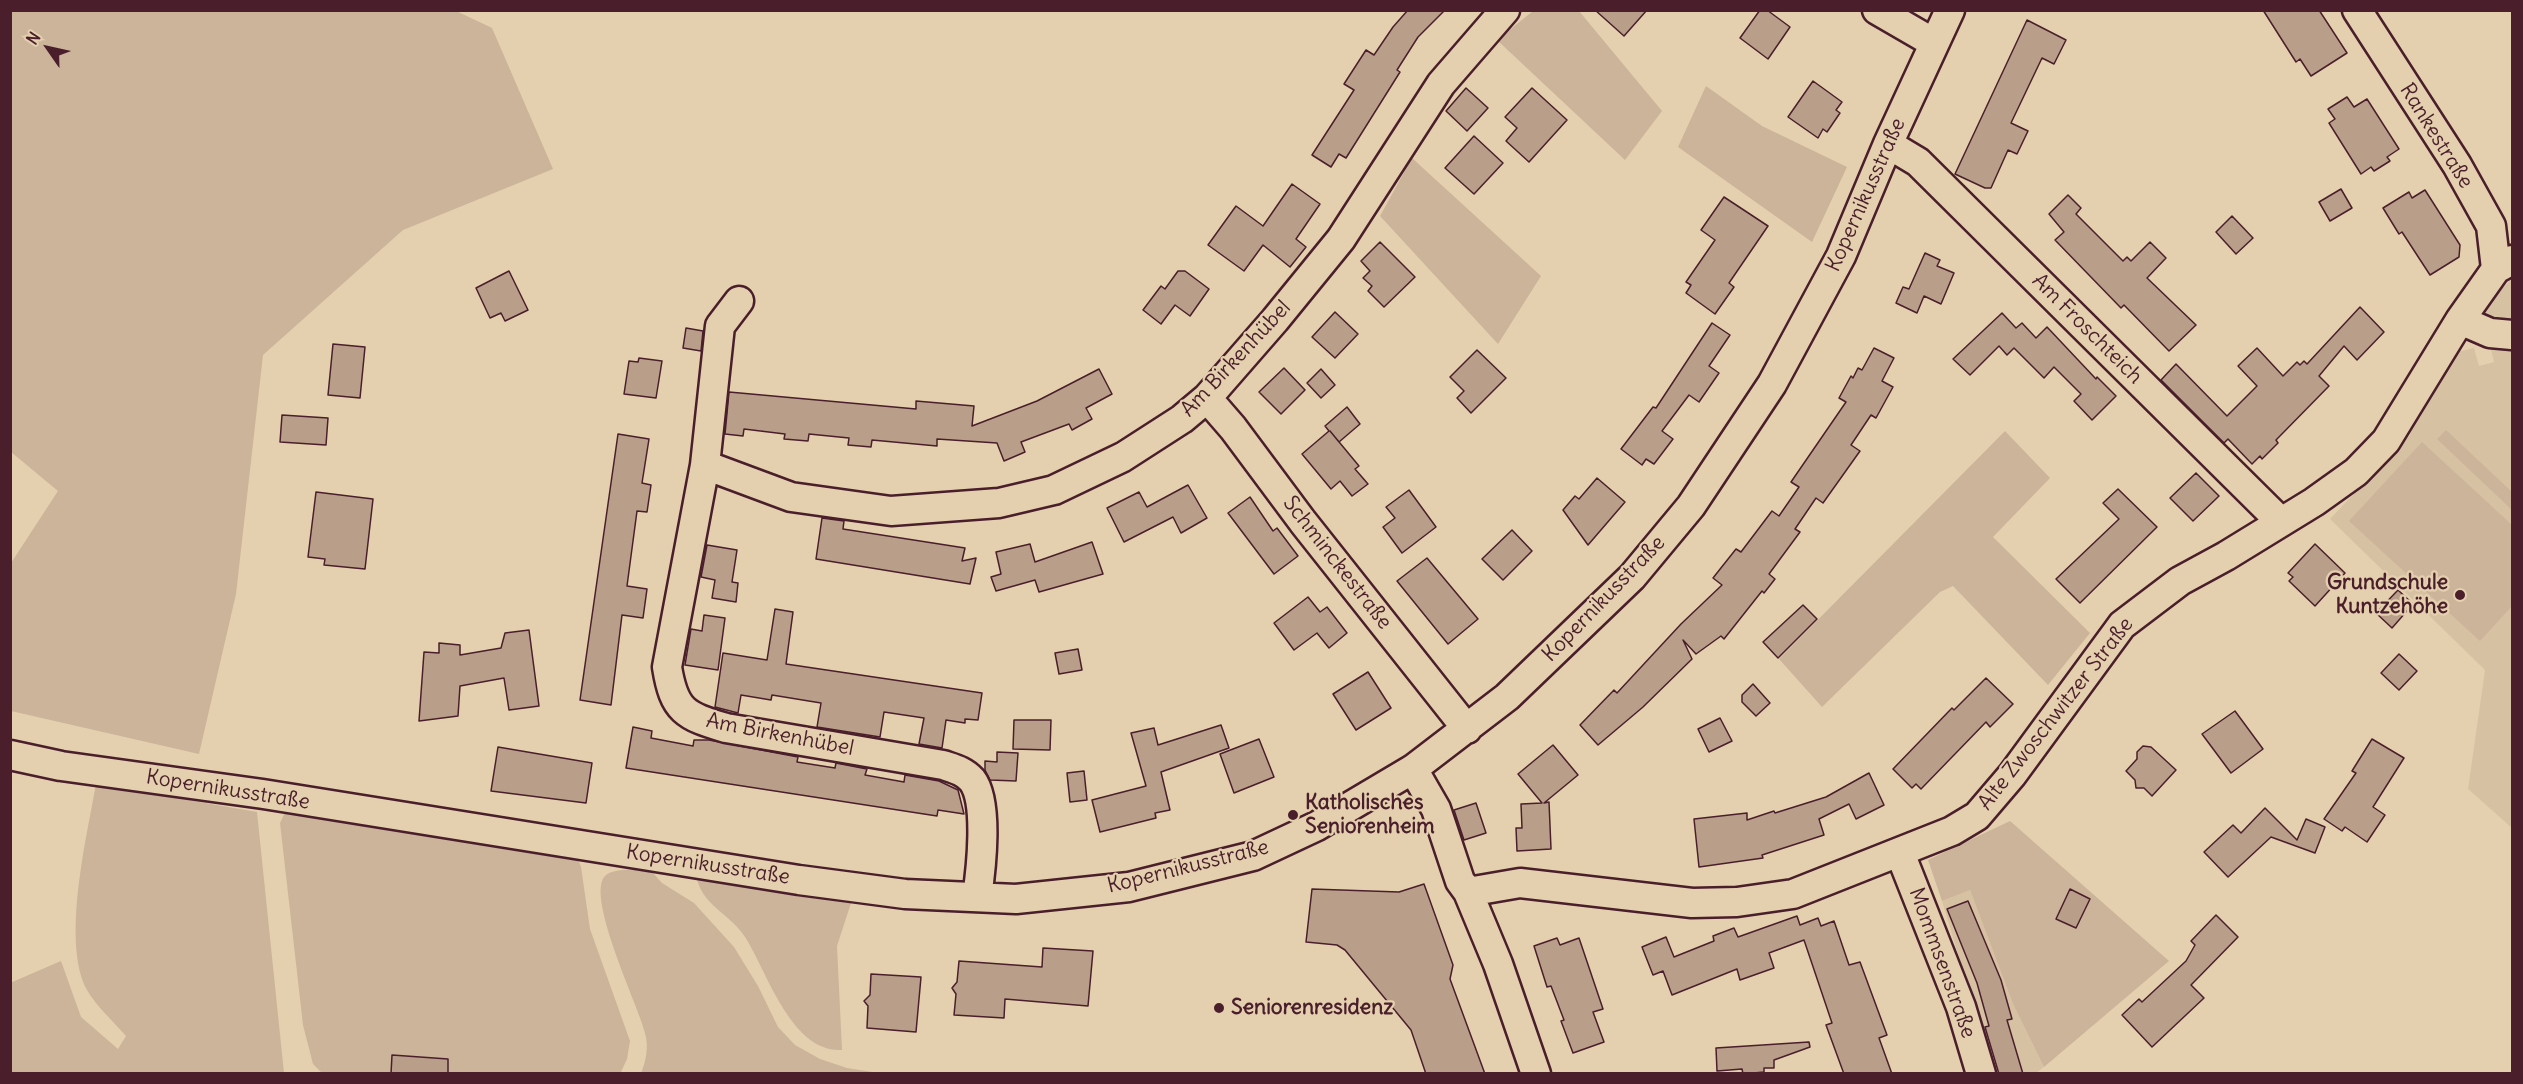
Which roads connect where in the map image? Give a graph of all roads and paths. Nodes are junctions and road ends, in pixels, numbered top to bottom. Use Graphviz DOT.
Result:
graph roads {
  1 [pos="1505,10"];
  2 [pos="1877,10"];
  3 [pos="1950,10"];
  4 [pos="2357,10"];
  5 [pos="1934,43"];
  6 [pos="1888,144"];
  7 [pos="2504,264"];
  8 [pos="739,301"];
  9 [pos="2460,320"];
  10 [pos="2512,335"];
  11 [pos="1206,398"];
  12 [pos="705,465"];
  13 [pos="2280,521"];
  14 [pos="1467,729"];
  15 [pos="10,755"];
  16 [pos="1413,769"];
  17 [pos="1900,853"];
  18 [pos="1468,892"];
  19 [pos="978,897"];
  20 [pos="1536,1074"];
  21 [pos="1981,1074"];
  1 -- 11 [label="street, Am Birkenhübel"];
  2 -- 5 [label="street"];
  3 -- 5 [label="street, Kopernikusstraße"];
  4 -- 7 [label="street, Rankestraße"];
  5 -- 6 [label="street, Kopernikusstraße"];
  6 -- 13 [label="street, Am Froschteich"];
  6 -- 14 [label="street, Kopernikusstraße"];
  7 -- 9 [label="street, Alte Zwoschwitzer Straße"];
  8 -- 12 [label="street, Am Birkenhübel"];
  9 -- 10 [label="street"];
  9 -- 13 [label="street, Alte Zwoschwitzer Straße"];
  11 -- 12 [label="street, Am Birkenhübel"];
  11 -- 14 [label="street, Schminckestraße"];
  12 -- 19 [label="street, Am Birkenhübel"];
  13 -- 17 [label="street, Alte Zwoschwitzer Straße"];
  14 -- 16 [label="street, Kopernikusstraße"];
  15 -- 19 [label="street, Kopernikusstraße"];
  16 -- 18 [label="street"];
  16 -- 19 [label="street, Kopernikusstraße"];
  17 -- 18 [label="street, Alte Zwoschwitzer Straße"];
  17 -- 21 [label="street, Mommsenstraße"];
  18 -- 20 [label="street"];
}
